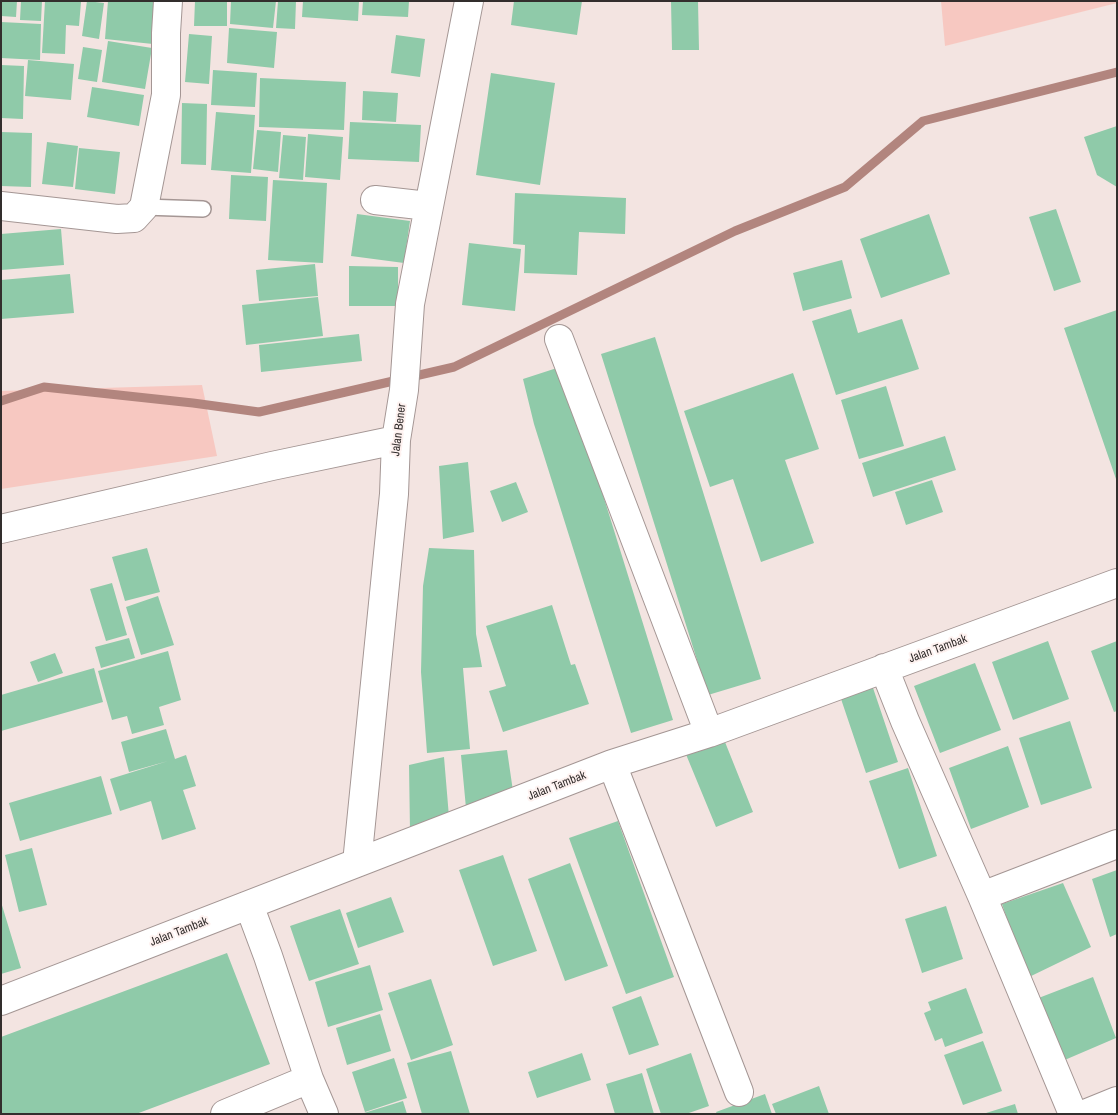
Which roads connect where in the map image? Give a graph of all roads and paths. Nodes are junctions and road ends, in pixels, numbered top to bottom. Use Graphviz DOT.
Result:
graph roads {
  1 [pos="168,1"];
  2 [pos="469,1"];
  3 [pos="375,200"];
  4 [pos="1,206"];
  5 [pos="428,206"];
  6 [pos="144,207"];
  7 [pos="203,209"];
  8 [pos="559,339"];
  9 [pos="396,440"];
  10 [pos="1,529"];
  11 [pos="1117,583"];
  12 [pos="884,668"];
  13 [pos="708,733"];
  14 [pos="612,764"];
  15 [pos="1117,844"];
  16 [pos="358,863"];
  17 [pos="982,896"];
  18 [pos="249,905"];
  19 [pos="1,1001"];
  20 [pos="309,1079"];
  21 [pos="739,1092"];
  22 [pos="1117,1101"];
  23 [pos="225,1114"];
  24 [pos="324,1114"];
  25 [pos="1073,1114"];
  26 [pos="1085,1114"];
  1 -- 6 [label="street"];
  2 -- 5 [label="street, Jalan Bener"];
  3 -- 5 [label="street"];
  4 -- 6 [label="street"];
  5 -- 9 [label="street, Jalan Bener"];
  6 -- 7 [label="lane"];
  8 -- 13 [label="street"];
  9 -- 10 [label="street"];
  9 -- 16 [label="street, Jalan Bener"];
  11 -- 12 [label="street, Jalan Tambak"];
  12 -- 13 [label="street, Jalan Tambak"];
  12 -- 17 [label="street"];
  13 -- 14 [label="street, Jalan Tambak"];
  14 -- 16 [label="street, Jalan Tambak"];
  14 -- 21 [label="street"];
  15 -- 17 [label="street"];
  16 -- 18 [label="street, Jalan Tambak"];
  17 -- 25 [label="street"];
  18 -- 19 [label="street, Jalan Tambak"];
  18 -- 20 [label="street"];
  20 -- 23 [label="street"];
  20 -- 24 [label="street"];
  22 -- 26 [label="street"];
}
